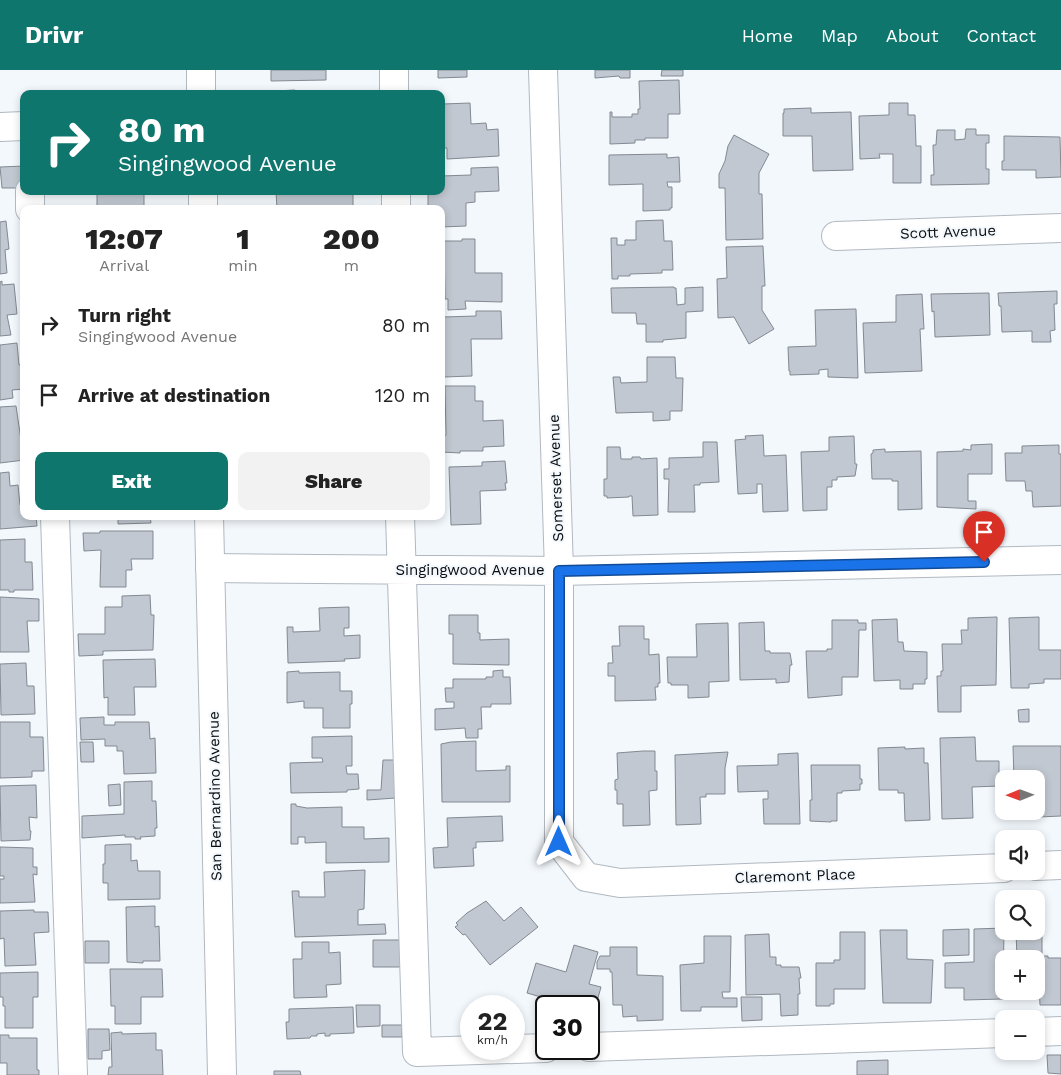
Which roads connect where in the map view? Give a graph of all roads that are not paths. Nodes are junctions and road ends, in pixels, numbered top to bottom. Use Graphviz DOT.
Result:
graph roads {
  1 [pos="200,70"];
  2 [pos="394,70"];
  3 [pos="544,70"];
  4 [pos="201,90"];
  5 [pos="394,90"];
  6 [pos="20,126"];
  7 [pos="0,127"];
  8 [pos="1061,228"];
  9 [pos="836,236"];
  10 [pos="55,520"];
  11 [pos="209,520"];
  12 [pos="400,520"];
  13 [pos="1061,560"];
  14 [pos="210,568"];
  15 [pos="401,569"];
  16 [pos="559,571"];
  17 [pos="1061,865"];
  18 [pos="1045,866"];
  19 [pos="995,868"];
  20 [pos="586,877"];
  21 [pos="1061,1031"];
  22 [pos="1045,1032"];
  23 [pos="995,1033"];
  24 [pos="600,1047"];
  25 [pos="535,1048"];
  26 [pos="73,1075"];
  27 [pos="222,1075"];
  1 -- 4 [label="street"];
  2 -- 5 [label="street"];
  3 -- 16 [label="street, Somerset Avenue"];
  6 -- 7 [label="street"];
  8 -- 9 [label="street, Scott Avenue"];
  10 -- 26 [label="street"];
  11 -- 14 [label="street, San Bernardino Avenue"];
  12 -- 15 [label="street"];
  13 -- 16 [label="street, Singingwood Avenue"];
  14 -- 15 [label="street, Singingwood Avenue"];
  14 -- 27 [label="street, San Bernardino Avenue"];
  15 -- 16 [label="street, Singingwood Avenue"];
  15 -- 25 [label="street"];
  16 -- 20 [label="street, Somerset Avenue"];
  17 -- 18 [label="street"];
  19 -- 20 [label="street, Claremont Place"];
  21 -- 22 [label="street"];
  23 -- 24 [label="street"];
}
